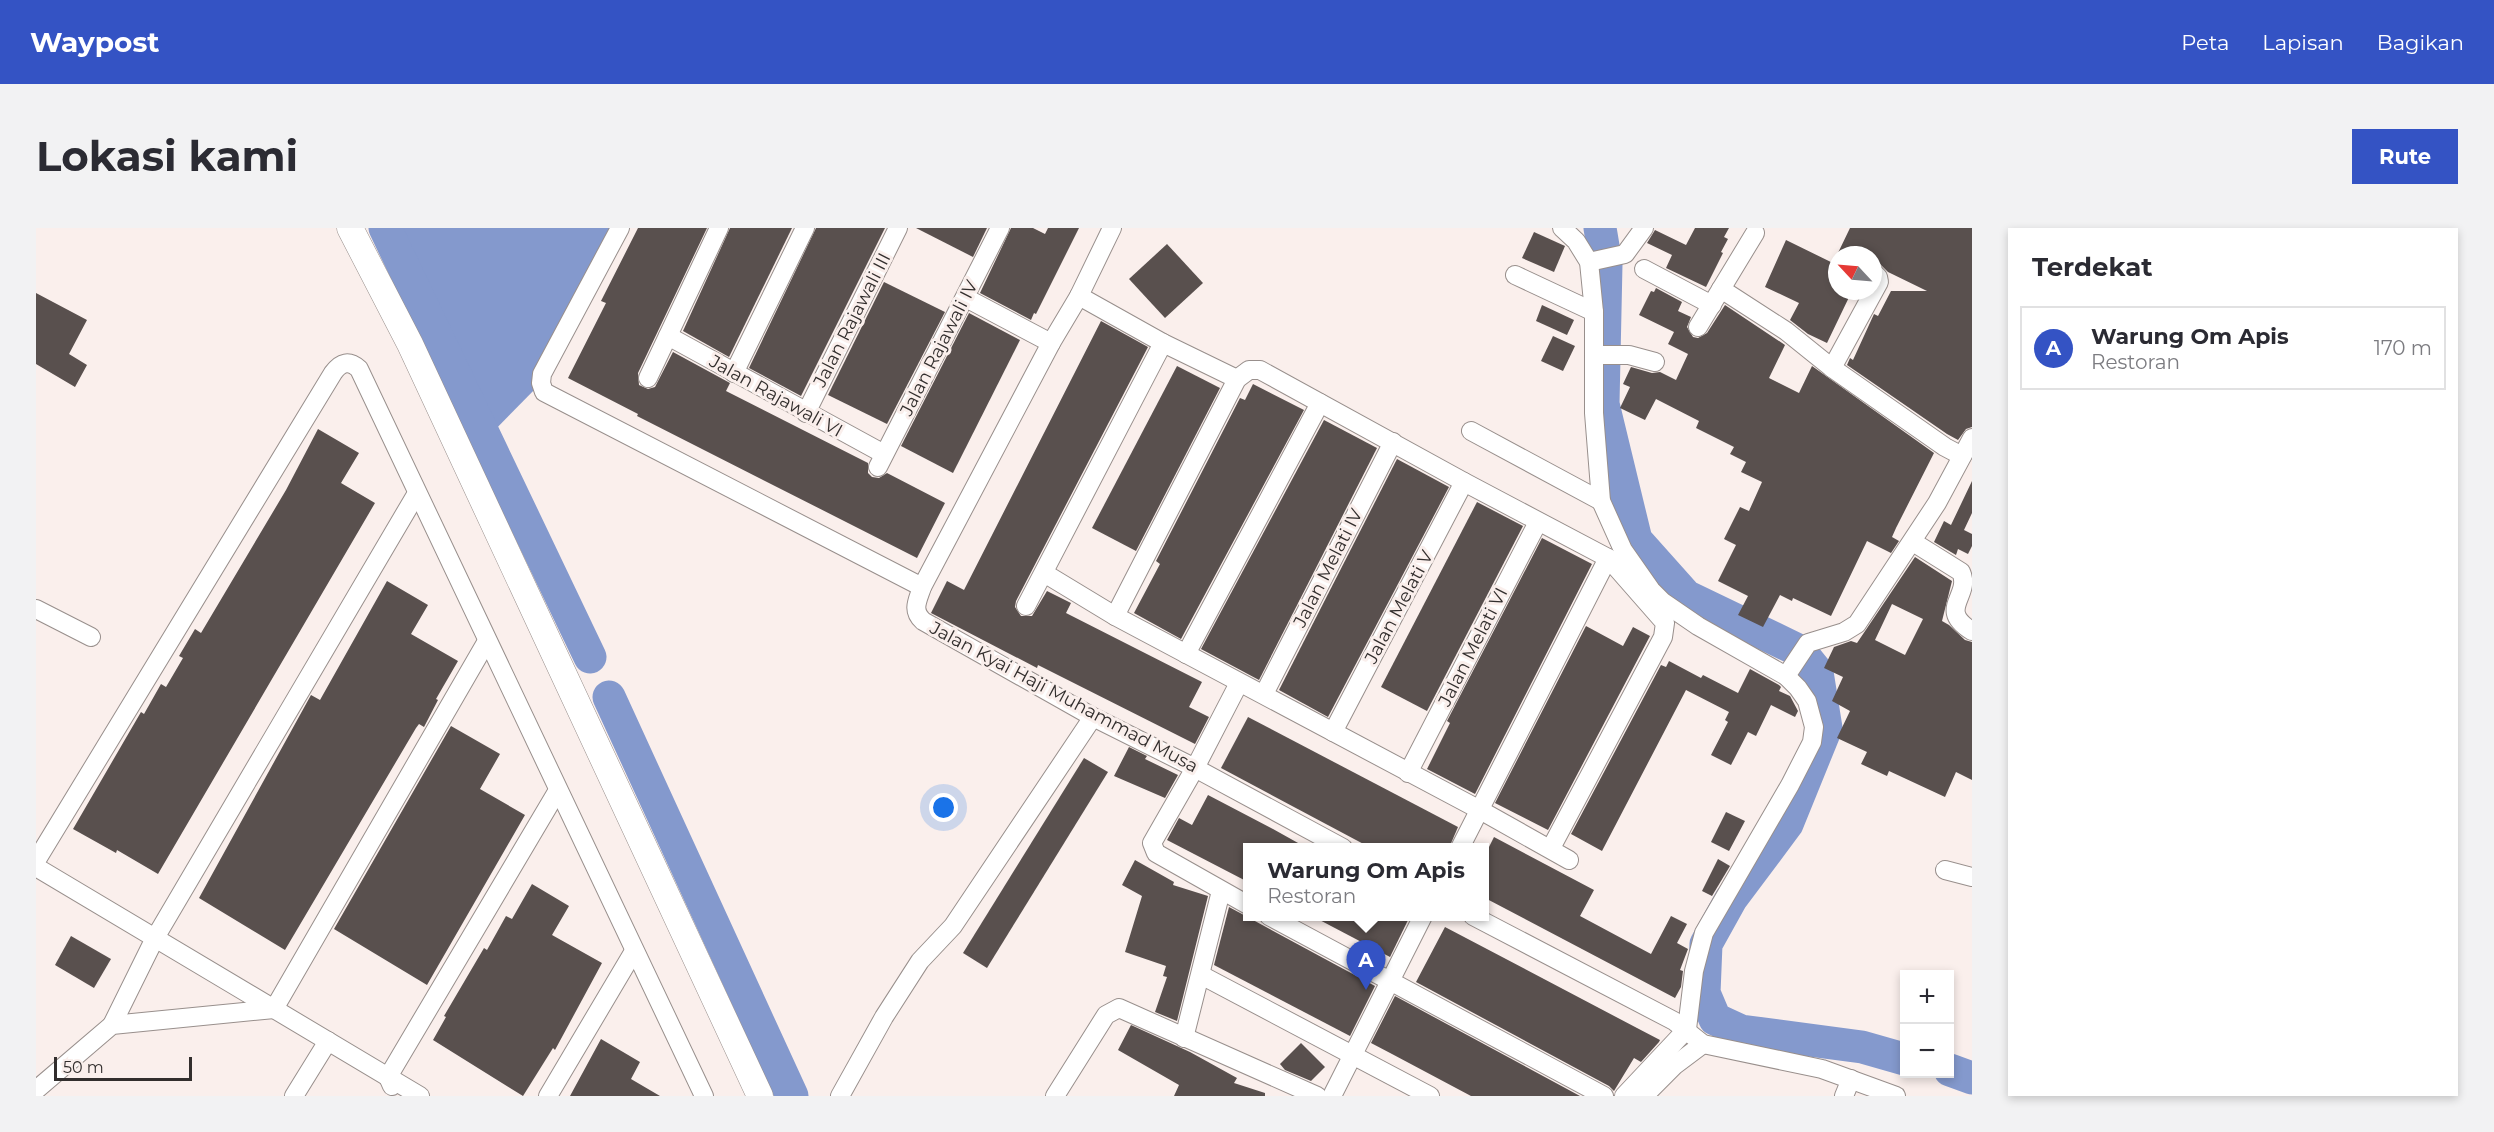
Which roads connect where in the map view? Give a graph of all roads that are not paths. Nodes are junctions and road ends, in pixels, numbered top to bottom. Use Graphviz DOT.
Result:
graph roads {
  1 [pos="350,228"];
  2 [pos="620,228"];
  3 [pos="719,228"];
  4 [pos="805,228"];
  5 [pos="898,228"];
  6 [pos="1000,228"];
  7 [pos="1112,228"];
  8 [pos="1562,228"];
  9 [pos="1644,228"];
  10 [pos="1755,233"];
  11 [pos="1595,261"];
  12 [pos="1644,270"];
  13 [pos="1515,275"];
  14 [pos="1079,296"];
  15 [pos="1716,297"];
  16 [pos="966,298"];
  17 [pos="1869,300"];
  18 [pos="1594,312"];
  19 [pos="1698,327"];
  20 [pos="668,336"];
  21 [pos="1051,343"];
  22 [pos="1163,343"];
  23 [pos="1602,355"];
  24 [pos="1655,362"];
  25 [pos="1832,368"];
  26 [pos="734,373"];
  27 [pos="648,378"];
  28 [pos="1237,379"];
  29 [pos="1320,403"];
  30 [pos="806,413"];
  31 [pos="1471,431"];
  32 [pos="1972,438"];
  33 [pos="1393,442"];
  34 [pos="1962,456"];
  35 [pos="881,461"];
  36 [pos="1464,482"];
  37 [pos="417,493"];
  38 [pos="1601,501"];
  39 [pos="1538,522"];
  40 [pos="1913,542"];
  41 [pos="1608,558"];
  42 [pos="1044,573"];
  43 [pos="922,586"];
  44 [pos="1026,606"];
  45 [pos="36,609"];
  46 [pos="1115,616"];
  47 [pos="1972,631"];
  48 [pos="91,637"];
  49 [pos="487,641"];
  50 [pos="1186,654"];
  51 [pos="1790,668"];
  52 [pos="1239,683"];
  53 [pos="1264,694"];
  54 [pos="1093,717"];
  55 [pos="1333,732"];
  56 [pos="1196,768"];
  57 [pos="1408,773"];
  58 [pos="558,790"];
  59 [pos="1480,810"];
  60 [pos="1334,843"];
  61 [pos="1463,843"];
  62 [pos="1551,848"];
  63 [pos="1569,860"];
  64 [pos="36,861"];
  65 [pos="36,867"];
  66 [pos="1945,870"];
  67 [pos="1972,877"];
  68 [pos="1221,891"];
  69 [pos="1243,902"];
  70 [pos="1278,921"];
  71 [pos="1420,921"];
  72 [pos="1482,921"];
  73 [pos="156,938"];
  74 [pos="634,951"];
  75 [pos="1201,975"];
  76 [pos="1389,981"];
  77 [pos="274,1009"];
  78 [pos="112,1024"];
  79 [pos="1687,1029"];
  80 [pos="1184,1038"];
  81 [pos="328,1041"];
  82 [pos="1703,1044"];
  83 [pos="1352,1054"];
  84 [pos="388,1077"];
  85 [pos="1851,1079"];
  86 [pos="36,1090"];
  87 [pos="294,1096"];
  88 [pos="396,1096"];
  89 [pos="420,1096"];
  90 [pos="548,1096"];
  91 [pos="704,1096"];
  92 [pos="760,1096"];
  93 [pos="840,1096"];
  94 [pos="1055,1096"];
  95 [pos="1317,1096"];
  96 [pos="1332,1096"];
  97 [pos="1430,1096"];
  98 [pos="1604,1096"];
  99 [pos="1624,1096"];
  100 [pos="1644,1096"];
  101 [pos="1844,1096"];
  102 [pos="1896,1096"];
  1 -- 92 [label="street"];
  2 -- 43 [label="street"];
  3 -- 20 [label="street"];
  4 -- 26 [label="street"];
  5 -- 30 [label="street, Jalan Rajawali III"];
  6 -- 16 [label="street, Jalan Rajawali IV"];
  7 -- 14 [label="street, Jalan Kyai Haji Muhammad Musa"];
  8 -- 11 [label="street"];
  9 -- 11 [label="street"];
  10 -- 15 [label="street"];
  11 -- 18 [label="street"];
  12 -- 15 [label="street"];
  13 -- 18 [label="street"];
  14 -- 21 [label="street, Jalan Kyai Haji Muhammad Musa"];
  14 -- 22 [label="street"];
  15 -- 19 [label="street"];
  15 -- 25 [label="street"];
  16 -- 21 [label="street"];
  16 -- 35 [label="street, Jalan Rajawali IV"];
  17 -- 25 [label="street"];
  18 -- 23 [label="street"];
  20 -- 26 [label="street, Jalan Rajawali VI"];
  20 -- 27 [label="street"];
  21 -- 43 [label="street, Jalan Kyai Haji Muhammad Musa"];
  22 -- 28 [label="street"];
  22 -- 42 [label="street"];
  23 -- 24 [label="street"];
  23 -- 38 [label="street"];
  25 -- 34 [label="street"];
  26 -- 30 [label="street, Jalan Rajawali VI"];
  28 -- 29 [label="street"];
  28 -- 46 [label="street"];
  29 -- 33 [label="street"];
  29 -- 50 [label="street"];
  30 -- 35 [label="street, Jalan Rajawali VI"];
  31 -- 38 [label="street"];
  32 -- 34 [label="street"];
  33 -- 36 [label="street"];
  33 -- 53 [label="street, Jalan Melati IV"];
  34 -- 40 [label="street"];
  36 -- 39 [label="street"];
  36 -- 55 [label="street, Jalan Melati V"];
  37 -- 49 [label="street"];
  37 -- 64 [label="street"];
  37 -- 73 [label="street"];
  38 -- 51 [label="street"];
  39 -- 41 [label="street"];
  39 -- 57 [label="street, Jalan Melati VI"];
  40 -- 47 [label="street"];
  40 -- 51 [label="street"];
  41 -- 59 [label="street"];
  41 -- 62 [label="street"];
  42 -- 44 [label="street"];
  42 -- 46 [label="street"];
  43 -- 54 [label="street, Jalan Kyai Haji Muhammad Musa"];
  45 -- 48 [label="street"];
  46 -- 50 [label="street"];
  49 -- 58 [label="street"];
  49 -- 77 [label="street"];
  50 -- 52 [label="street"];
  51 -- 79 [label="street"];
  52 -- 53 [label="street"];
  52 -- 56 [label="street"];
  53 -- 55 [label="street"];
  54 -- 56 [label="street, Jalan Kyai Haji Muhammad Musa"];
  54 -- 93 [label="street"];
  55 -- 57 [label="street"];
  56 -- 60 [label="street, Jalan Kyai Haji Muhammad Musa"];
  56 -- 68 [label="street"];
  57 -- 59 [label="street"];
  58 -- 74 [label="street"];
  58 -- 84 [label="street"];
  59 -- 61 [label="street"];
  59 -- 62 [label="street"];
  62 -- 63 [label="street"];
  65 -- 73 [label="street"];
  66 -- 67 [label="street"];
  68 -- 69 [label="street"];
  68 -- 75 [label="street"];
  70 -- 76 [label="street"];
  71 -- 76 [label="street"];
  72 -- 79 [label="street"];
  73 -- 77 [label="street"];
  73 -- 78 [label="street"];
  74 -- 90 [label="street"];
  74 -- 91 [label="street"];
  75 -- 80 [label="street"];
  75 -- 83 [label="street"];
  76 -- 83 [label="street"];
  76 -- 98 [label="street"];
  77 -- 78 [label="street"];
  77 -- 81 [label="street"];
  78 -- 86 [label="street"];
  79 -- 82 [label="street"];
  79 -- 99 [label="street"];
  80 -- 94 [label="street"];
  80 -- 95 [label="street"];
  81 -- 84 [label="street"];
  81 -- 87 [label="street"];
  82 -- 85 [label="street"];
  82 -- 100 [label="street"];
  83 -- 96 [label="street"];
  83 -- 97 [label="street"];
  84 -- 88 [label="street"];
  84 -- 89 [label="street"];
  85 -- 101 [label="street"];
  85 -- 102 [label="street"];
}
